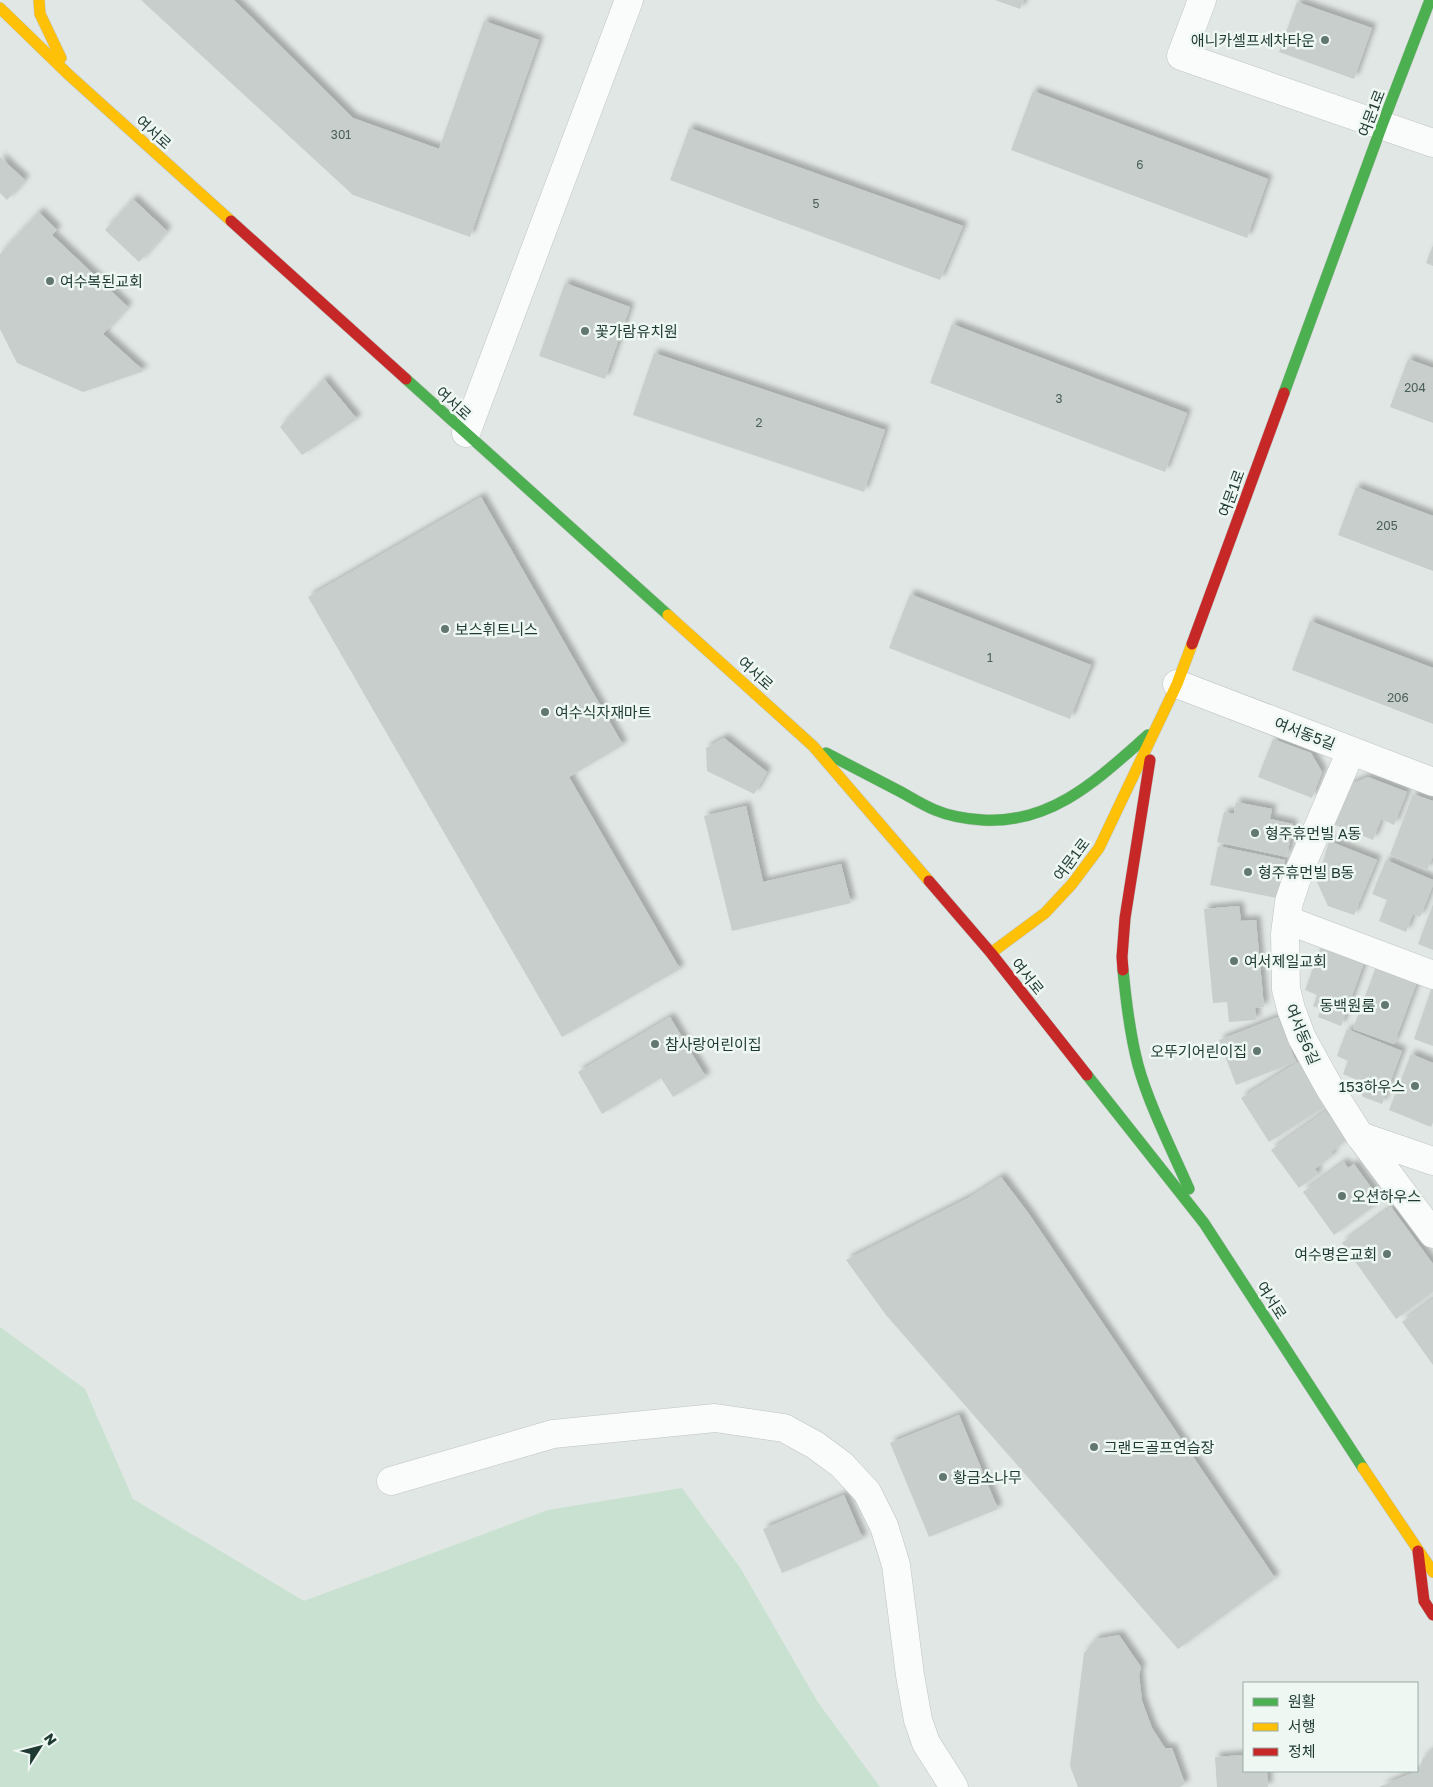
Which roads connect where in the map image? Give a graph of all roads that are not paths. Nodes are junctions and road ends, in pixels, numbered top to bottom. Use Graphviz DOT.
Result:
graph roads {
  1 [pos="39,0"];
  2 [pos="629,0"];
  3 [pos="1202,0"];
  4 [pos="1430,0"];
  5 [pos="0,8"];
  6 [pos="69,75"];
  7 [pos="1382,125"];
  8 [pos="1433,143"];
  9 [pos="466,433"];
  10 [pos="1177,684"];
  11 [pos="1155,729"];
  12 [pos="813,746"];
  13 [pos="1350,750"];
  14 [pos="1433,782"];
  15 [pos="1287,920"];
  16 [pos="991,953"];
  17 [pos="1433,975"];
  18 [pos="1360,1136"];
  19 [pos="1433,1161"];
  20 [pos="1204,1223"];
  21 [pos="1433,1234"];
  22 [pos="1367,1474"];
  23 [pos="392,1481"];
  24 [pos="1406,1512"];
  25 [pos="1418,1551"];
  26 [pos="1433,1572"];
  27 [pos="1433,1615"];
  28 [pos="954,1787"];
  1 -- 6 [label="street"];
  2 -- 9 [label="street"];
  3 -- 7 [label="street"];
  4 -- 7 [label="street, 여문1로"];
  5 -- 6 [label="street, 여서로"];
  6 -- 9 [label="street, 여서로"];
  7 -- 8 [label="street"];
  7 -- 10 [label="street, 여문1로"];
  9 -- 12 [label="street, 여서로"];
  10 -- 11 [label="street, 여문1로"];
  10 -- 13 [label="street, 여서동5길"];
  11 -- 12 [label="street"];
  11 -- 16 [label="street, 여문1로"];
  11 -- 20 [label="street"];
  12 -- 16 [label="street, 여서로"];
  13 -- 14 [label="street, 여서동5길"];
  13 -- 15 [label="street, 여서동6길"];
  15 -- 17 [label="street"];
  15 -- 18 [label="street, 여서동6길"];
  16 -- 20 [label="street, 여서로"];
  18 -- 19 [label="street"];
  18 -- 21 [label="street, 여서동6길"];
  20 -- 22 [label="street, 여서로"];
  22 -- 24 [label="street, 여서로"];
  22 -- 25 [label="street, 여서로"];
  23 -- 28 [label="street"];
  25 -- 26 [label="street, 여서로"];
  25 -- 27 [label="street"];
}
